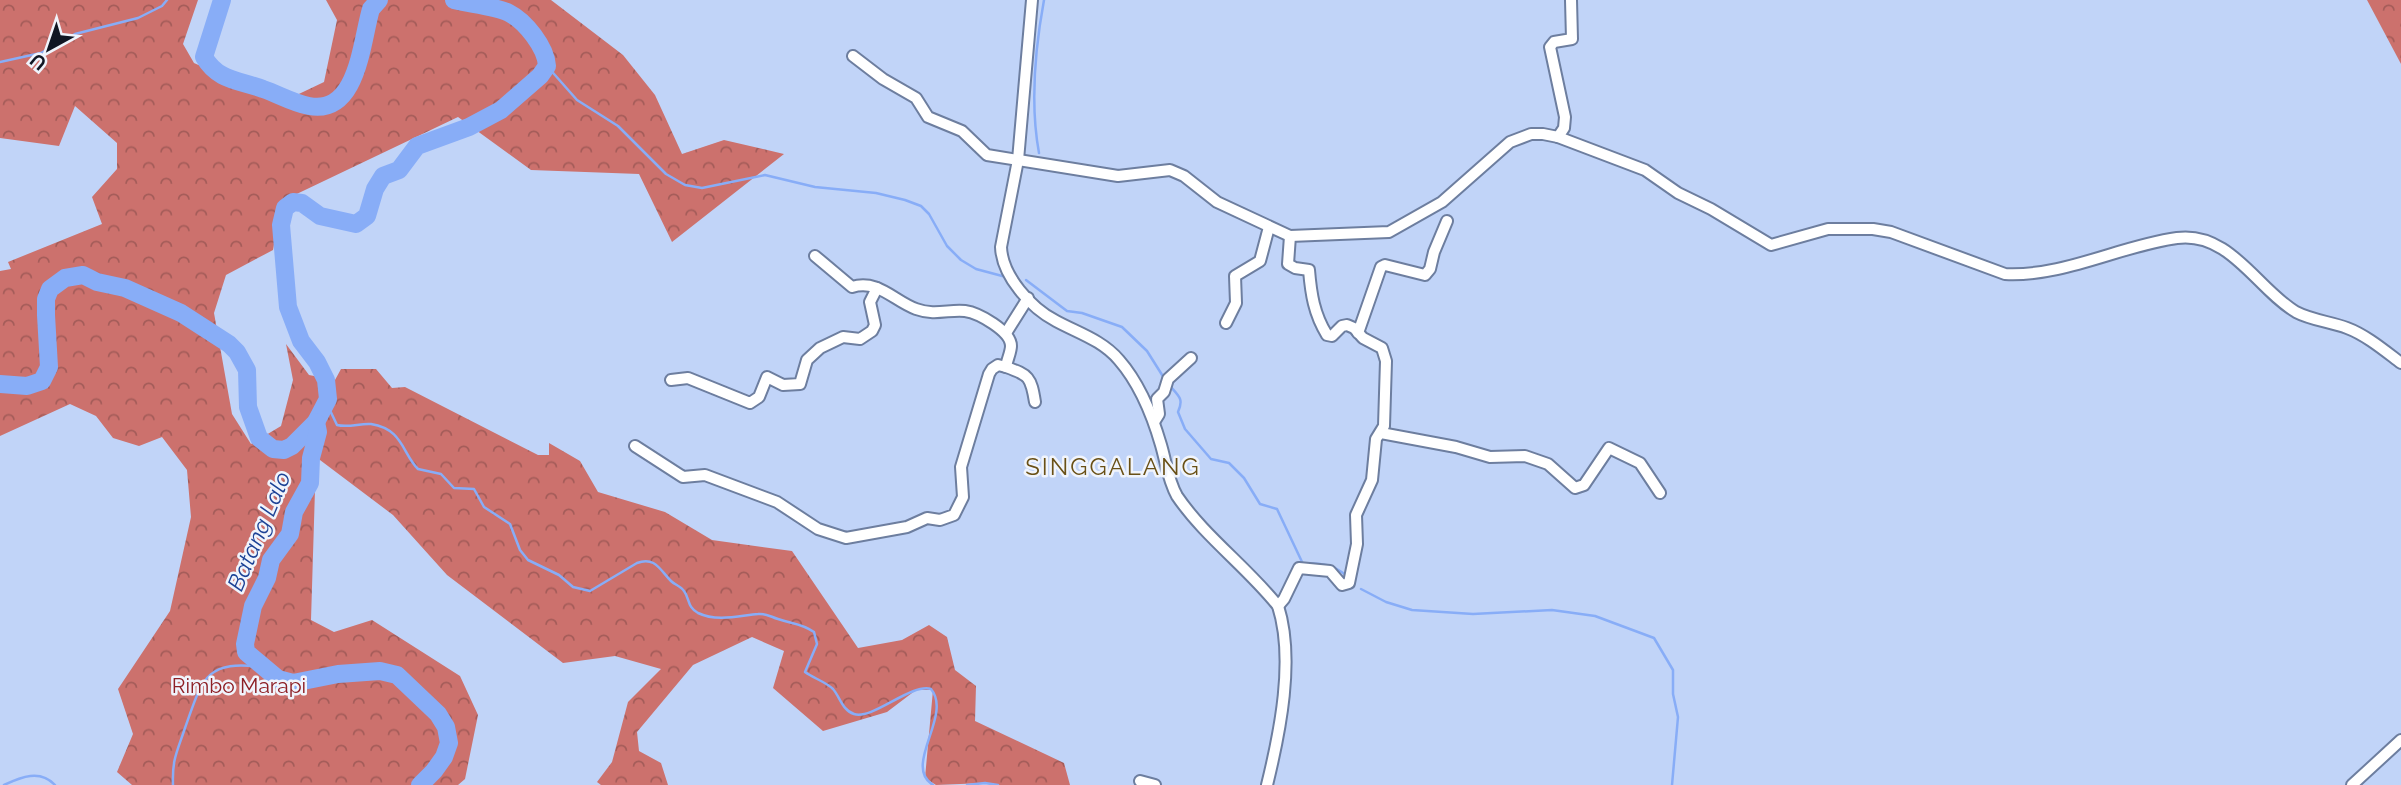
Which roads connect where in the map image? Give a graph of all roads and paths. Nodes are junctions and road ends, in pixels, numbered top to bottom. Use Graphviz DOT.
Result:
graph roads {
  1 [pos="1032,0"];
  2 [pos="1571,0"];
  3 [pos="853,56"];
  4 [pos="1558,137"];
  5 [pos="1018,160"];
  6 [pos="1447,221"];
  7 [pos="1269,227"];
  8 [pos="1290,236"];
  9 [pos="815,256"];
  10 [pos="877,288"];
  11 [pos="1028,298"];
  12 [pos="1226,323"];
  13 [pos="1006,333"];
  14 [pos="1358,333"];
  15 [pos="1191,358"];
  16 [pos="2401,363"];
  17 [pos="1006,367"];
  18 [pos="671,380"];
  19 [pos="1035,402"];
  20 [pos="1154,422"];
  21 [pos="1381,433"];
  22 [pos="635,446"];
  23 [pos="1660,493"];
  24 [pos="1278,606"];
  25 [pos="2401,740"];
  26 [pos="1140,781"];
  27 [pos="1155,785"];
  28 [pos="1267,785"];
  29 [pos="2352,785"];
  1 -- 5 [label="street"];
  2 -- 4 [label="street"];
  3 -- 5 [label="street"];
  4 -- 8 [label="street"];
  4 -- 16 [label="street"];
  5 -- 7 [label="street"];
  5 -- 11 [label="street"];
  6 -- 14 [label="street"];
  7 -- 8 [label="street"];
  7 -- 12 [label="street"];
  8 -- 14 [label="street"];
  9 -- 10 [label="street"];
  10 -- 13 [label="street"];
  10 -- 18 [label="street"];
  11 -- 13 [label="street"];
  11 -- 20 [label="street"];
  13 -- 17 [label="street"];
  14 -- 21 [label="street"];
  15 -- 20 [label="street"];
  17 -- 19 [label="street"];
  17 -- 22 [label="street"];
  20 -- 24 [label="street"];
  21 -- 23 [label="street"];
  21 -- 24 [label="street"];
  24 -- 28 [label="street"];
  25 -- 29 [label="street"];
  26 -- 27 [label="street"];
}
